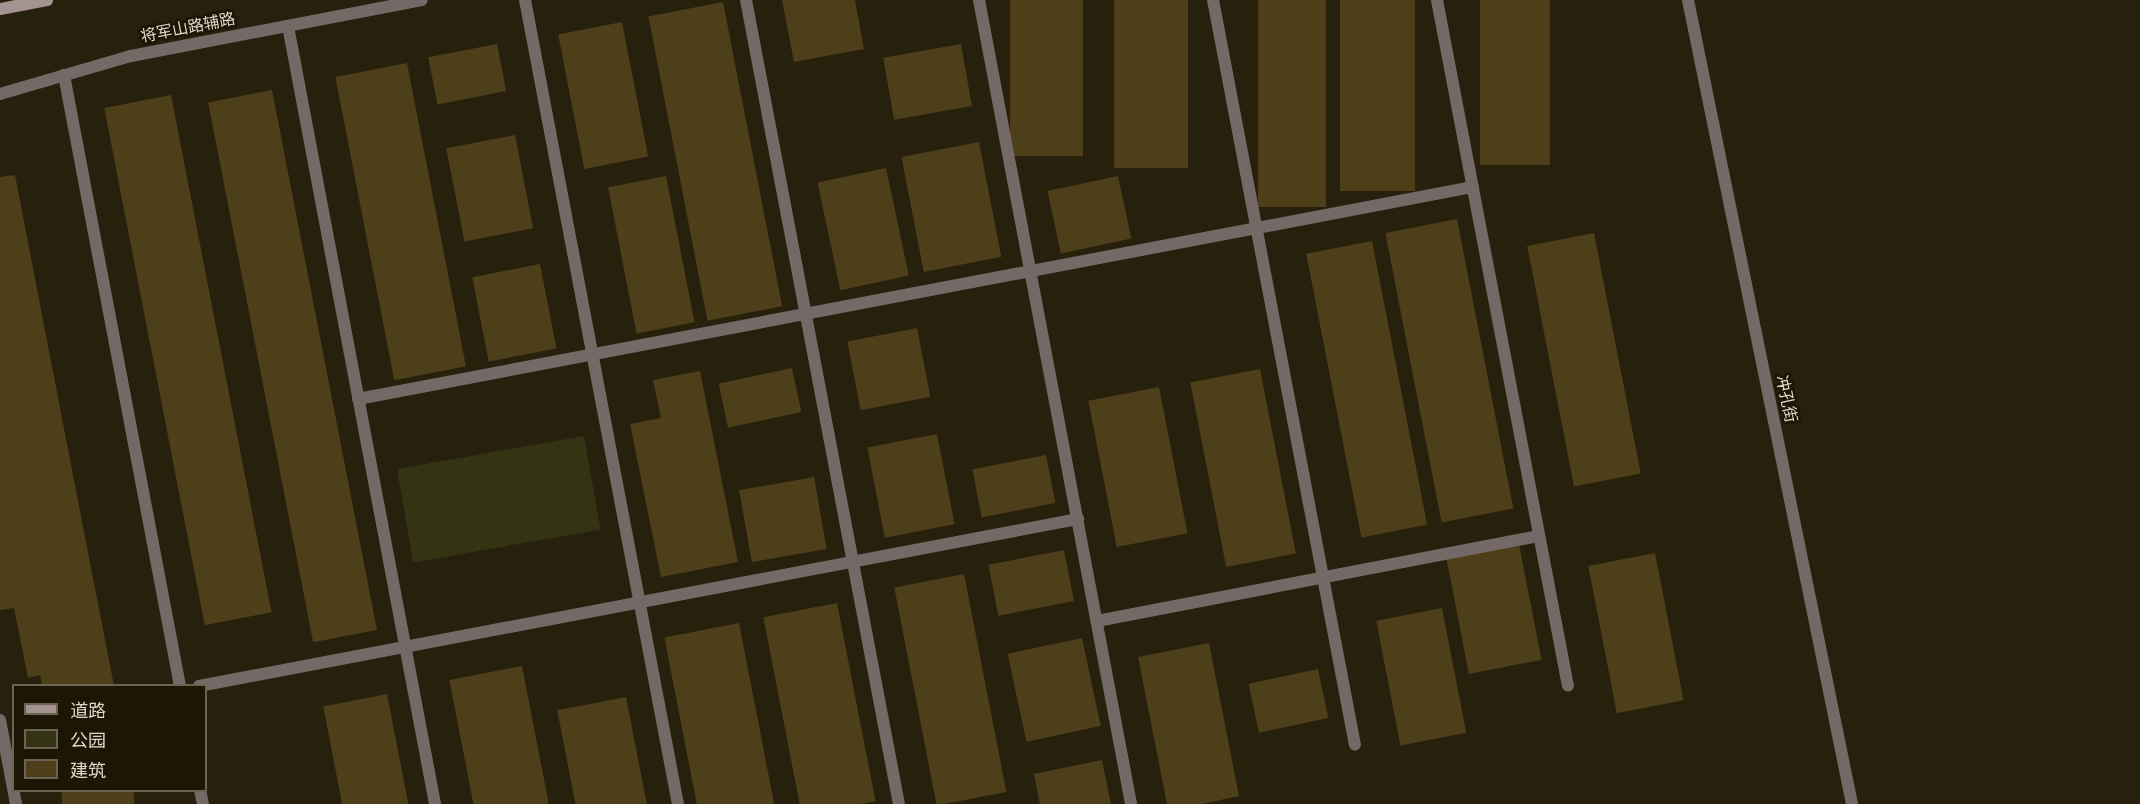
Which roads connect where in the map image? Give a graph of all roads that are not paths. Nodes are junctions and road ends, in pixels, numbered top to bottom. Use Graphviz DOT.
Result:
graph roads {
  1 [pos="47,0"];
  2 [pos="422,0"];
  3 [pos="525,0"];
  4 [pos="746,0"];
  5 [pos="979,0"];
  6 [pos="1213,0"];
  7 [pos="1437,0"];
  8 [pos="1688,0"];
  9 [pos="0,9"];
  10 [pos="288,26"];
  11 [pos="64,75"];
  12 [pos="0,94"];
  13 [pos="1473,187"];
  14 [pos="1256,228"];
  15 [pos="1030,271"];
  16 [pos="806,314"];
  17 [pos="593,354"];
  18 [pos="358,399"];
  19 [pos="1077,519"];
  20 [pos="1539,536"];
  21 [pos="853,561"];
  22 [pos="1323,578"];
  23 [pos="640,602"];
  24 [pos="1097,621"];
  25 [pos="405,646"];
  26 [pos="180,684"];
  27 [pos="207,684"];
  28 [pos="1568,686"];
  29 [pos="0,720"];
  30 [pos="1355,744"];
  31 [pos="12,783"];
  32 [pos="435,804"];
  33 [pos="678,804"];
  34 [pos="899,804"];
  35 [pos="1131,804"];
  36 [pos="1852,804"];
  1 -- 9 [label="street"];
  2 -- 10 [label="street, 将军山路辅路"];
  3 -- 17 [label="street"];
  4 -- 16 [label="street"];
  5 -- 15 [label="street"];
  6 -- 14 [label="street"];
  7 -- 13 [label="street"];
  8 -- 36 [label="street, 冲孔街"];
  10 -- 11 [label="street, 将军山路辅路"];
  10 -- 18 [label="street"];
  11 -- 12 [label="street, 将军山路辅路"];
  11 -- 26 [label="street"];
  13 -- 14 [label="street"];
  13 -- 20 [label="street"];
  14 -- 15 [label="street"];
  14 -- 22 [label="street"];
  15 -- 16 [label="street"];
  15 -- 19 [label="street"];
  16 -- 17 [label="street"];
  16 -- 21 [label="street"];
  17 -- 18 [label="street"];
  17 -- 23 [label="street"];
  18 -- 25 [label="street"];
  19 -- 21 [label="street"];
  19 -- 24 [label="street"];
  20 -- 22 [label="street"];
  20 -- 28 [label="street"];
  21 -- 23 [label="street"];
  21 -- 34 [label="street"];
  22 -- 24 [label="street"];
  22 -- 30 [label="street"];
  23 -- 25 [label="street"];
  23 -- 33 [label="street"];
  24 -- 35 [label="street"];
  25 -- 27 [label="street"];
  25 -- 32 [label="street"];
  29 -- 31 [label="street"];
}
